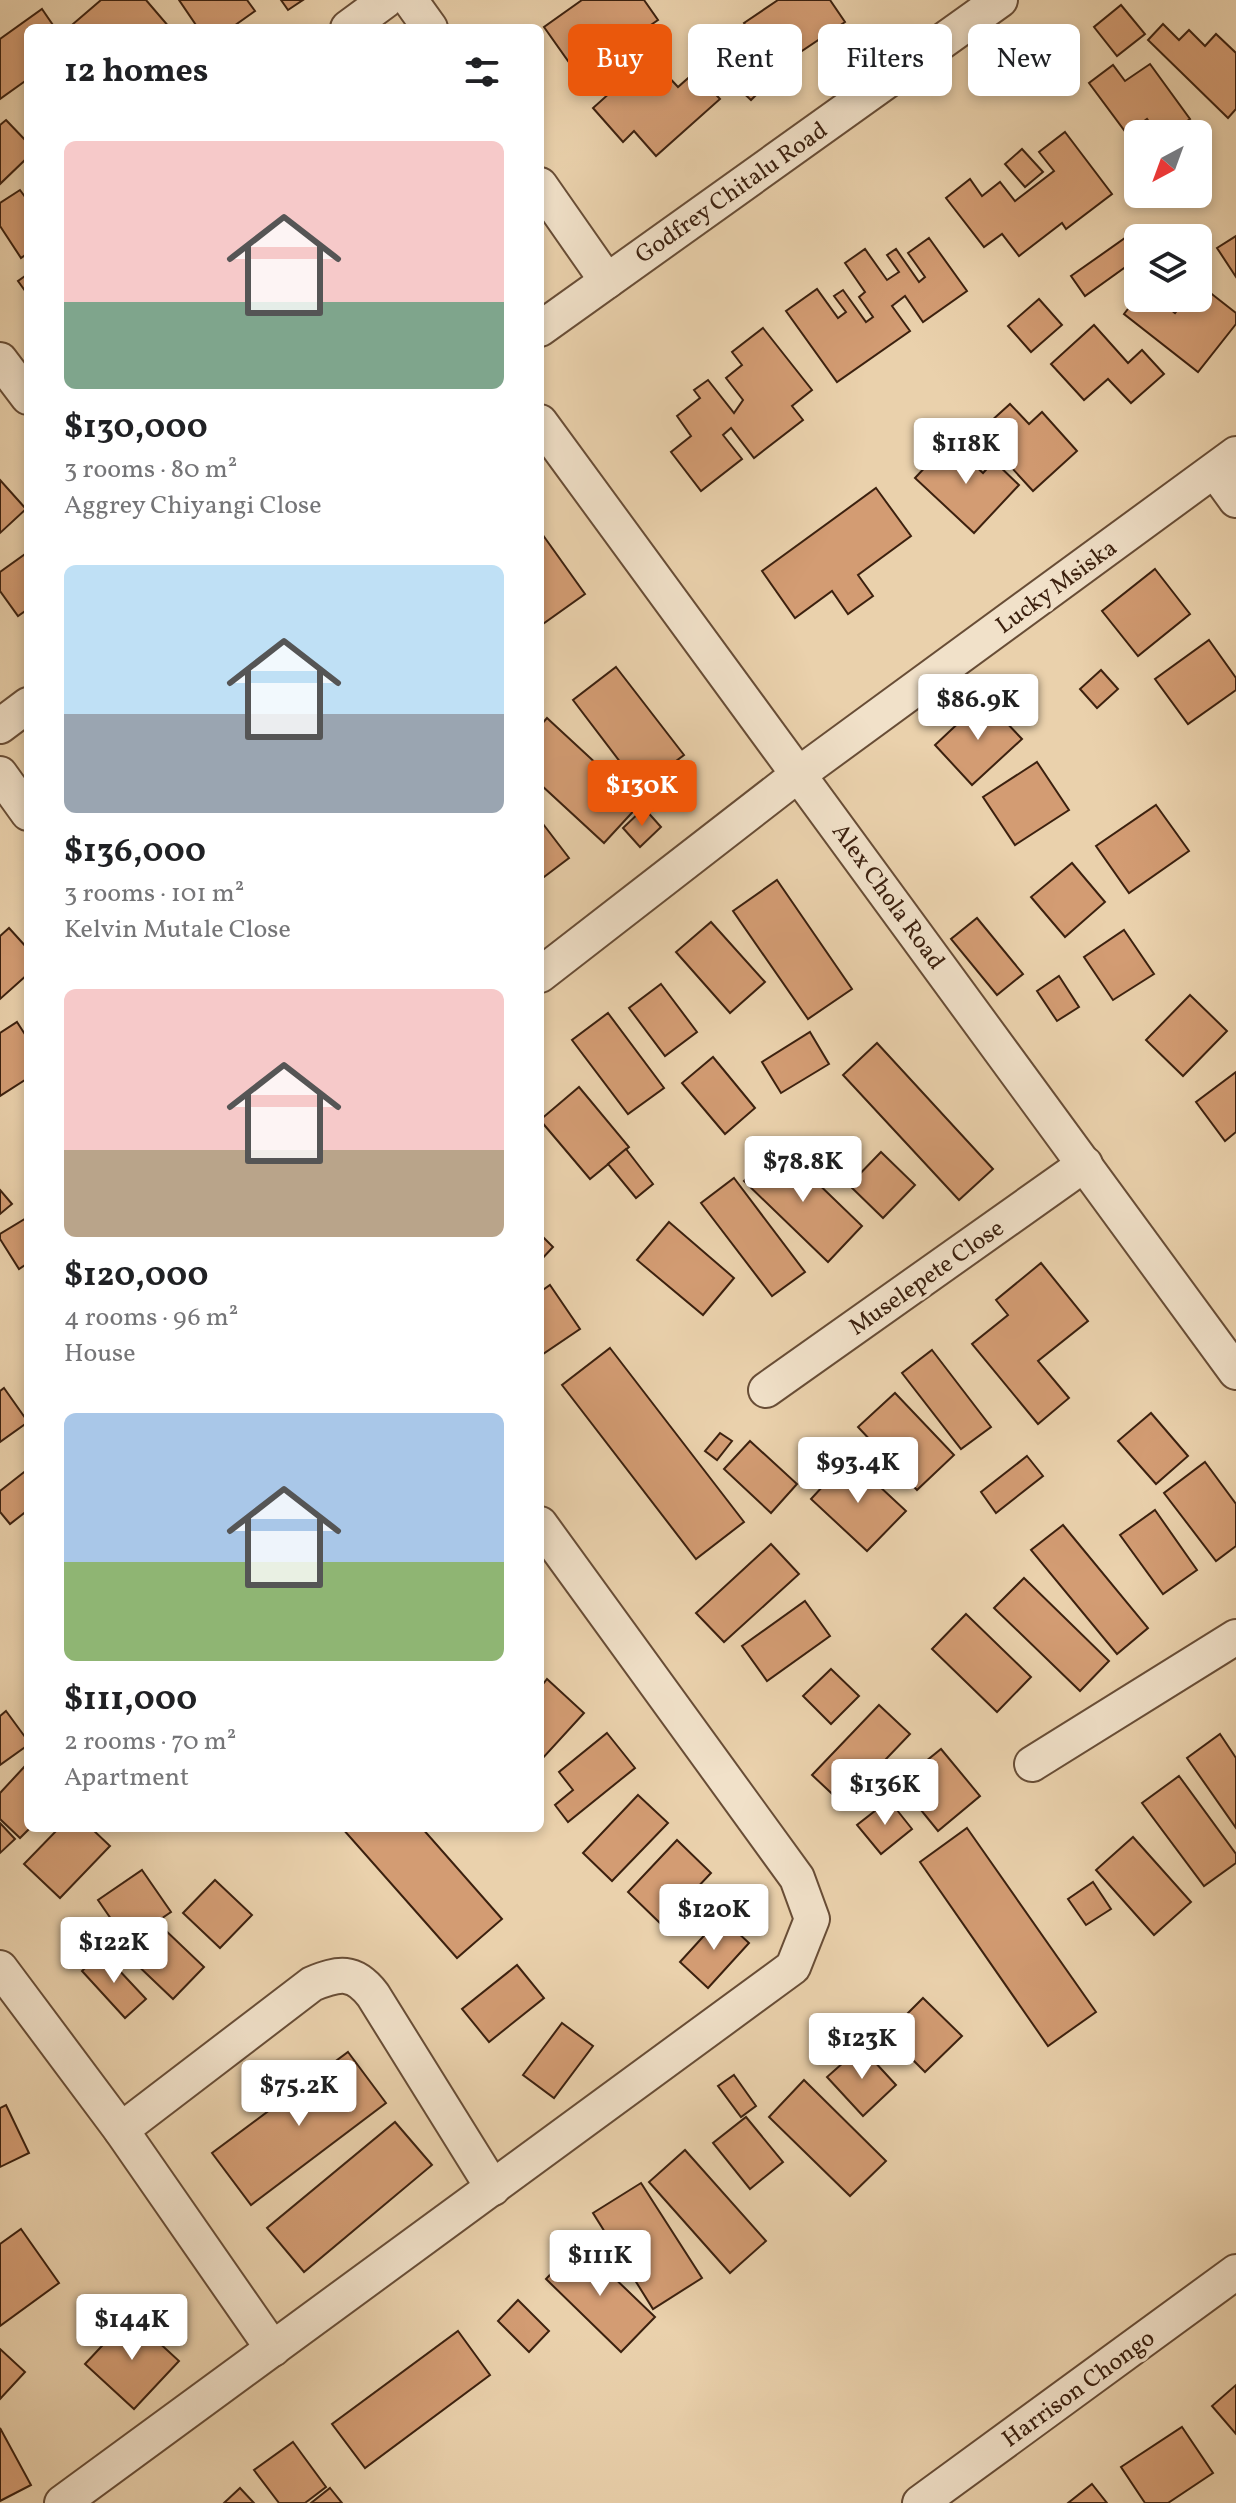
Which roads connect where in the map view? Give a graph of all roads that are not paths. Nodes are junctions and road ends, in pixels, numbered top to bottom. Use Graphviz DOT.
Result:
graph roads {
  1 [pos="386,0"];
  2 [pos="410,0"];
  3 [pos="1000,0"];
  4 [pos="962,11"];
  5 [pos="353,24"];
  6 [pos="427,24"];
  7 [pos="544,191"];
  8 [pos="607,281"];
  9 [pos="544,326"];
  10 [pos="0,360"];
  11 [pos="24,392"];
  12 [pos="544,427"];
  13 [pos="1226,462"];
  14 [pos="1236,500"];
  15 [pos="24,708"];
  16 [pos="0,726"];
  17 [pos="0,774"];
  18 [pos="799,774"];
  19 [pos="24,807"];
  20 [pos="544,972"];
  21 [pos="1085,1164"];
  22 [pos="1236,1372"];
  23 [pos="766,1390"];
  24 [pos="544,1530"];
  25 [pos="1236,1637"];
  26 [pos="1032,1764"];
  27 [pos="0,1968"];
  28 [pos="121,2130"];
  29 [pos="493,2188"];
  30 [pos="1236,2272"];
  31 [pos="273,2349"];
  32 [pos="62,2503"];
  33 [pos="920,2503"];
  1 -- 5 [label="street"];
  2 -- 6 [label="street"];
  3 -- 4 [label="street, Godfrey Chitalu Road"];
  4 -- 8 [label="street, Godfrey Chitalu Road"];
  7 -- 8 [label="street"];
  8 -- 9 [label="street, Godfrey Chitalu Road"];
  10 -- 11 [label="street"];
  12 -- 18 [label="street, Alex Chola Road"];
  13 -- 14 [label="street"];
  13 -- 18 [label="street, Lucky Msiska"];
  15 -- 16 [label="street"];
  17 -- 19 [label="street"];
  18 -- 20 [label="street, Lucky Msiska"];
  18 -- 21 [label="street, Alex Chola Road"];
  21 -- 22 [label="street, Alex Chola Road"];
  21 -- 23 [label="street, Muselepete Close"];
  24 -- 29 [label="street"];
  25 -- 26 [label="street"];
  27 -- 28 [label="street"];
  28 -- 29 [label="street"];
  28 -- 31 [label="street"];
  29 -- 31 [label="street"];
  30 -- 33 [label="street, Harrison Chongo"];
  31 -- 32 [label="street"];
}
